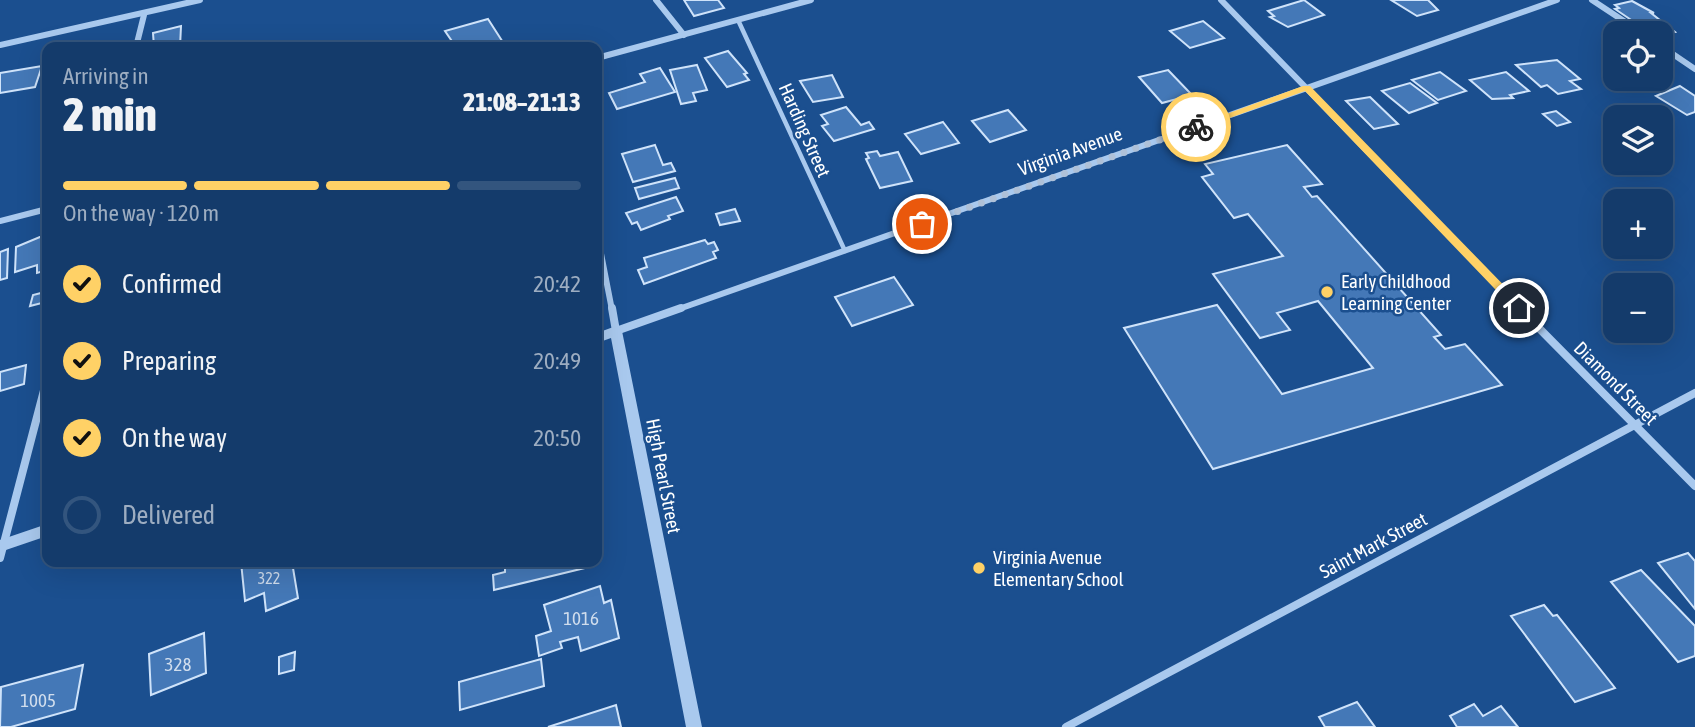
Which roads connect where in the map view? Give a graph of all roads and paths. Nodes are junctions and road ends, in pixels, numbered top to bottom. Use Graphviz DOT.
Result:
graph roads {
  1 [pos="200,0"];
  2 [pos="656,0"];
  3 [pos="811,0"];
  4 [pos="1221,0"];
  5 [pos="1557,0"];
  6 [pos="1592,0"];
  7 [pos="181,2"];
  8 [pos="144,15"];
  9 [pos="738,20"];
  10 [pos="1624,21"];
  11 [pos="684,34"];
  12 [pos="137,42"];
  13 [pos="0,46"];
  14 [pos="1673,54"];
  15 [pos="602,57"];
  16 [pos="1695,69"];
  17 [pos="1306,88"];
  18 [pos="42,210"];
  19 [pos="0,221"];
  20 [pos="845,251"];
  21 [pos="602,260"];
  22 [pos="615,331"];
  23 [pos="602,336"];
  24 [pos="1695,393"];
  25 [pos="42,398"];
  26 [pos="1636,425"];
  27 [pos="1695,486"];
  28 [pos="42,532"];
  29 [pos="1,550"];
  30 [pos="694,727"];
  31 [pos="1066,727"];
  1 -- 7 [label="street"];
  2 -- 11 [label="street"];
  3 -- 9 [label="street"];
  4 -- 17 [label="street, Diamond Street"];
  5 -- 17 [label="street, Virginia Avenue"];
  6 -- 10 [label="street"];
  7 -- 8 [label="street"];
  8 -- 12 [label="street"];
  8 -- 13 [label="street"];
  9 -- 11 [label="street"];
  9 -- 20 [label="lane, Harding Street"];
  11 -- 15 [label="street"];
  14 -- 16 [label="street"];
  17 -- 20 [label="street, Virginia Avenue"];
  17 -- 26 [label="street, Diamond Street"];
  18 -- 19 [label="street"];
  20 -- 22 [label="street, Virginia Avenue"];
  21 -- 22 [label="street, High Pearl Street"];
  22 -- 23 [label="street, Virginia Avenue"];
  22 -- 30 [label="street, High Pearl Street"];
  24 -- 26 [label="street, Saint Mark Street"];
  25 -- 29 [label="street"];
  26 -- 27 [label="street, Diamond Street"];
  26 -- 31 [label="street, Saint Mark Street"];
  28 -- 29 [label="street"];
}
